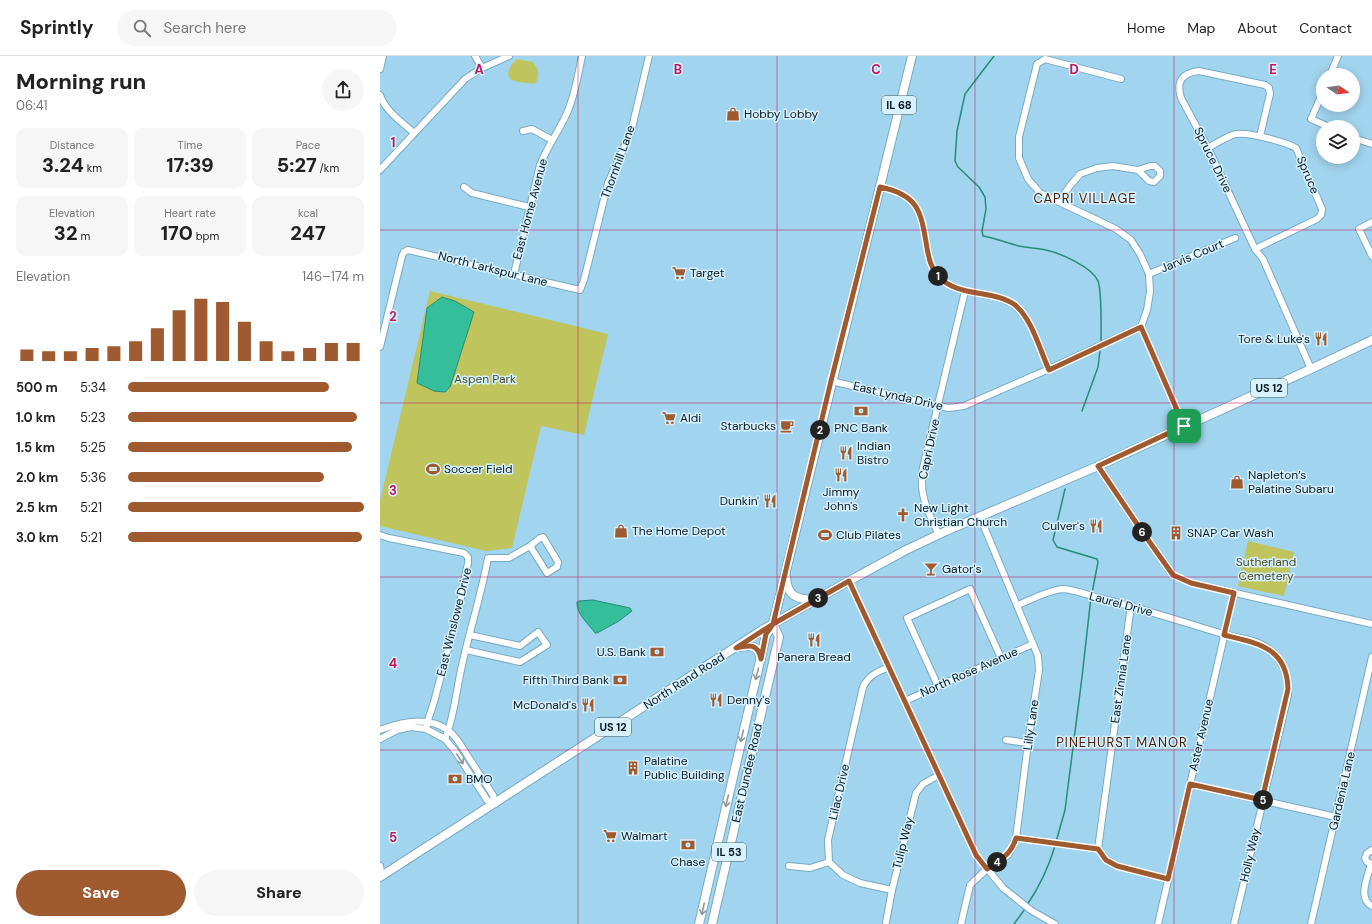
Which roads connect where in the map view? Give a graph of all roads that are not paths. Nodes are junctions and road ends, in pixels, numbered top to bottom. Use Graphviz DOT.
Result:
graph roads {
  1 [pos="383,56"];
  2 [pos="475,56"];
  3 [pos="509,56"];
  4 [pos="582,56"];
  5 [pos="649,56"];
  6 [pos="912,56"];
  7 [pos="1338,56"];
  8 [pos="482,68"];
  9 [pos="1333,68"];
  10 [pos="380,69"];
  11 [pos="1121,79"];
  12 [pos="380,95"];
  13 [pos="1316,108"];
  14 [pos="1316,121"];
  15 [pos="523,131"];
  16 [pos="414,133"];
  17 [pos="1260,136"];
  18 [pos="552,140"];
  19 [pos="1360,140"];
  20 [pos="1372,144"];
  21 [pos="1208,148"];
  22 [pos="380,170"];
  23 [pos="1138,170"];
  24 [pos="464,187"];
  25 [pos="880,187"];
  26 [pos="1059,202"];
  27 [pos="530,207"];
  28 [pos="1372,222"];
  29 [pos="1235,238"];
  30 [pos="1255,249"];
  31 [pos="1372,256"];
  32 [pos="514,274"];
  33 [pos="1149,274"];
  34 [pos="580,290"];
  35 [pos="965,291"];
  36 [pos="383,324"];
  37 [pos="1141,327"];
  38 [pos="1372,340"];
  39 [pos="380,347"];
  40 [pos="1311,369"];
  41 [pos="1049,370"];
  42 [pos="831,381"];
  43 [pos="938,406"];
  44 [pos="1184,426"];
  45 [pos="1098,466"];
  46 [pos="980,517"];
  47 [pos="380,535"];
  48 [pos="939,535"];
  49 [pos="530,546"];
  50 [pos="786,572"];
  51 [pos="849,581"];
  52 [pos="1234,593"];
  53 [pos="814,600"];
  54 [pos="1018,605"];
  55 [pos="1131,605"];
  56 [pos="773,624"];
  57 [pos="1372,624"];
  58 [pos="470,635"];
  59 [pos="1224,635"];
  60 [pos="1033,644"];
  61 [pos="736,648"];
  62 [pos="466,650"];
  63 [pos="1372,657"];
  64 [pos="1001,658"];
  65 [pos="761,659"];
  66 [pos="889,667"];
  67 [pos="938,686"];
  68 [pos="905,701"];
  69 [pos="427,725"];
  70 [pos="380,730"];
  71 [pos="448,731"];
  72 [pos="380,739"];
  73 [pos="445,739"];
  74 [pos="1006,740"];
  75 [pos="1028,743"];
  76 [pos="939,775"];
  77 [pos="1190,784"];
  78 [pos="1262,800"];
  79 [pos="495,804"];
  80 [pos="1336,817"];
  81 [pos="1016,838"];
  82 [pos="1098,849"];
  83 [pos="1372,850"];
  84 [pos="829,862"];
  85 [pos="1372,864"];
  86 [pos="380,866"];
  87 [pos="789,866"];
  88 [pos="987,869"];
  89 [pos="381,876"];
  90 [pos="1168,879"];
  91 [pos="892,890"];
  92 [pos="1372,906"];
  93 [pos="886,922"];
  94 [pos="699,924"];
  95 [pos="712,924"];
  96 [pos="961,924"];
  97 [pos="1055,924"];
  98 [pos="1158,924"];
  99 [pos="1234,924"];
  100 [pos="1311,924"];
  1 -- 10 [label="street"];
  2 -- 8 [label="street"];
  3 -- 8 [label="street"];
  4 -- 18 [label="street, East Home Avenue"];
  5 -- 34 [label="street, Thornhill Lane"];
  6 -- 25 [label="main road, East Dundee Road / IL 68"];
  7 -- 9 [label="street"];
  8 -- 16 [label="street"];
  11 -- 26 [label="street"];
  12 -- 16 [label="street"];
  13 -- 14 [label="street"];
  15 -- 18 [label="street"];
  16 -- 22 [label="street"];
  17 -- 21 [label="street, Spruce"];
  17 -- 21 [label="street, Spruce Drive"];
  17 -- 30 [label="street, Spruce"];
  18 -- 27 [label="street, East Home Avenue"];
  19 -- 20 [label="street"];
  21 -- 30 [label="street, Spruce Drive"];
  23 -- 26 [label="street"];
  24 -- 27 [label="street"];
  25 -- 35 [label="street"];
  25 -- 42 [label="main road, East Dundee Road / IL 68"];
  26 -- 33 [label="street"];
  27 -- 32 [label="street, East Home Avenue"];
  28 -- 31 [label="street"];
  29 -- 33 [label="street, Jarvis Court"];
  30 -- 40 [label="street, Spruce Drive"];
  32 -- 34 [label="street, North Larkspur Lane"];
  32 -- 36 [label="street, North Larkspur Lane"];
  33 -- 37 [label="street"];
  35 -- 41 [label="street"];
  35 -- 43 [label="street, Capri Drive"];
  36 -- 39 [label="street"];
  37 -- 41 [label="street, East Lynda Drive"];
  37 -- 44 [label="street"];
  38 -- 40 [label="main road, North Rand Road / US 12"];
  40 -- 44 [label="main road, North Rand Road / US 12"];
  41 -- 43 [label="street, East Lynda Drive"];
  42 -- 43 [label="street, East Lynda Drive"];
  42 -- 50 [label="main road, East Dundee Road / IL 68"];
  43 -- 48 [label="street, Capri Drive"];
  44 -- 45 [label="main road, North Rand Road / US 12"];
  45 -- 46 [label="main road, North Rand Road / US 12"];
  45 -- 52 [label="street"];
  46 -- 48 [label="main road, North Rand Road / US 12"];
  46 -- 54 [label="street, Lilly Lane"];
  47 -- 69 [label="street, East Winslowe Drive"];
  48 -- 51 [label="main road, North Rand Road / US 12"];
  49 -- 49 [label="street"];
  49 -- 58 [label="street, East Winslowe Drive"];
  50 -- 53 [label="main road"];
  50 -- 56 [label="main road, East Dundee Road / IL 68"];
  51 -- 53 [label="main road, North Rand Road / US 12"];
  51 -- 66 [label="street"];
  52 -- 57 [label="street"];
  52 -- 59 [label="street, Aster Avenue"];
  53 -- 56 [label="main road, North Rand Road / US 12"];
  54 -- 55 [label="street, Laurel Drive"];
  54 -- 60 [label="street, Lilly Lane"];
  55 -- 59 [label="street, Laurel Drive"];
  55 -- 82 [label="street, East Zinnia Lane"];
  56 -- 61 [label="main road, North Rand Road / US 12"];
  56 -- 65 [label="main road, East Dundee Road / IL 53"];
  56 -- 95 [label="main road, East Dundee Road / IL 53"];
  58 -- 62 [label="street, East Winslowe Drive"];
  58 -- 62 [label="street, East Winslowe Drive"];
  59 -- 77 [label="street, Aster Avenue"];
  59 -- 78 [label="street, Holly Way"];
  60 -- 64 [label="street, North Rose Avenue"];
  60 -- 75 [label="street, Lilly Lane"];
  61 -- 65 [label="main road"];
  61 -- 79 [label="main road, North Rand Road / US 12"];
  62 -- 71 [label="street, East Winslowe Drive"];
  63 -- 80 [label="street, Gardenia Lane"];
  64 -- 67 [label="street, North Rose Avenue"];
  64 -- 67 [label="street"];
  65 -- 94 [label="main road, East Dundee Road / IL 53, one-way"];
  66 -- 68 [label="street"];
  66 -- 84 [label="street, Lilac Drive"];
  67 -- 68 [label="street, North Rose Avenue"];
  68 -- 76 [label="street"];
  69 -- 70 [label="street"];
  69 -- 71 [label="street"];
  69 -- 72 [label="street"];
  69 -- 73 [label="street"];
  71 -- 73 [label="street, East Winslowe Drive"];
  71 -- 79 [label="street"];
  73 -- 79 [label="street, one-way"];
  74 -- 75 [label="street"];
  75 -- 81 [label="street, Lilly Lane"];
  76 -- 88 [label="street"];
  76 -- 91 [label="street, Tulip Way"];
  77 -- 78 [label="street"];
  77 -- 90 [label="street, Aster Avenue"];
  78 -- 80 [label="street"];
  78 -- 99 [label="street, Holly Way"];
  79 -- 89 [label="main road, North Rand Road / US 12"];
  80 -- 100 [label="street, Gardenia Lane"];
  81 -- 82 [label="street"];
  81 -- 88 [label="street, Lilly Lane"];
  82 -- 90 [label="street"];
  83 -- 85 [label="street"];
  84 -- 87 [label="street"];
  84 -- 91 [label="street"];
  85 -- 92 [label="street"];
  86 -- 89 [label="street"];
  88 -- 96 [label="street, Lilly Lane"];
  88 -- 97 [label="street"];
  90 -- 98 [label="street, Aster Avenue"];
  91 -- 93 [label="street, Tulip Way"];
}
